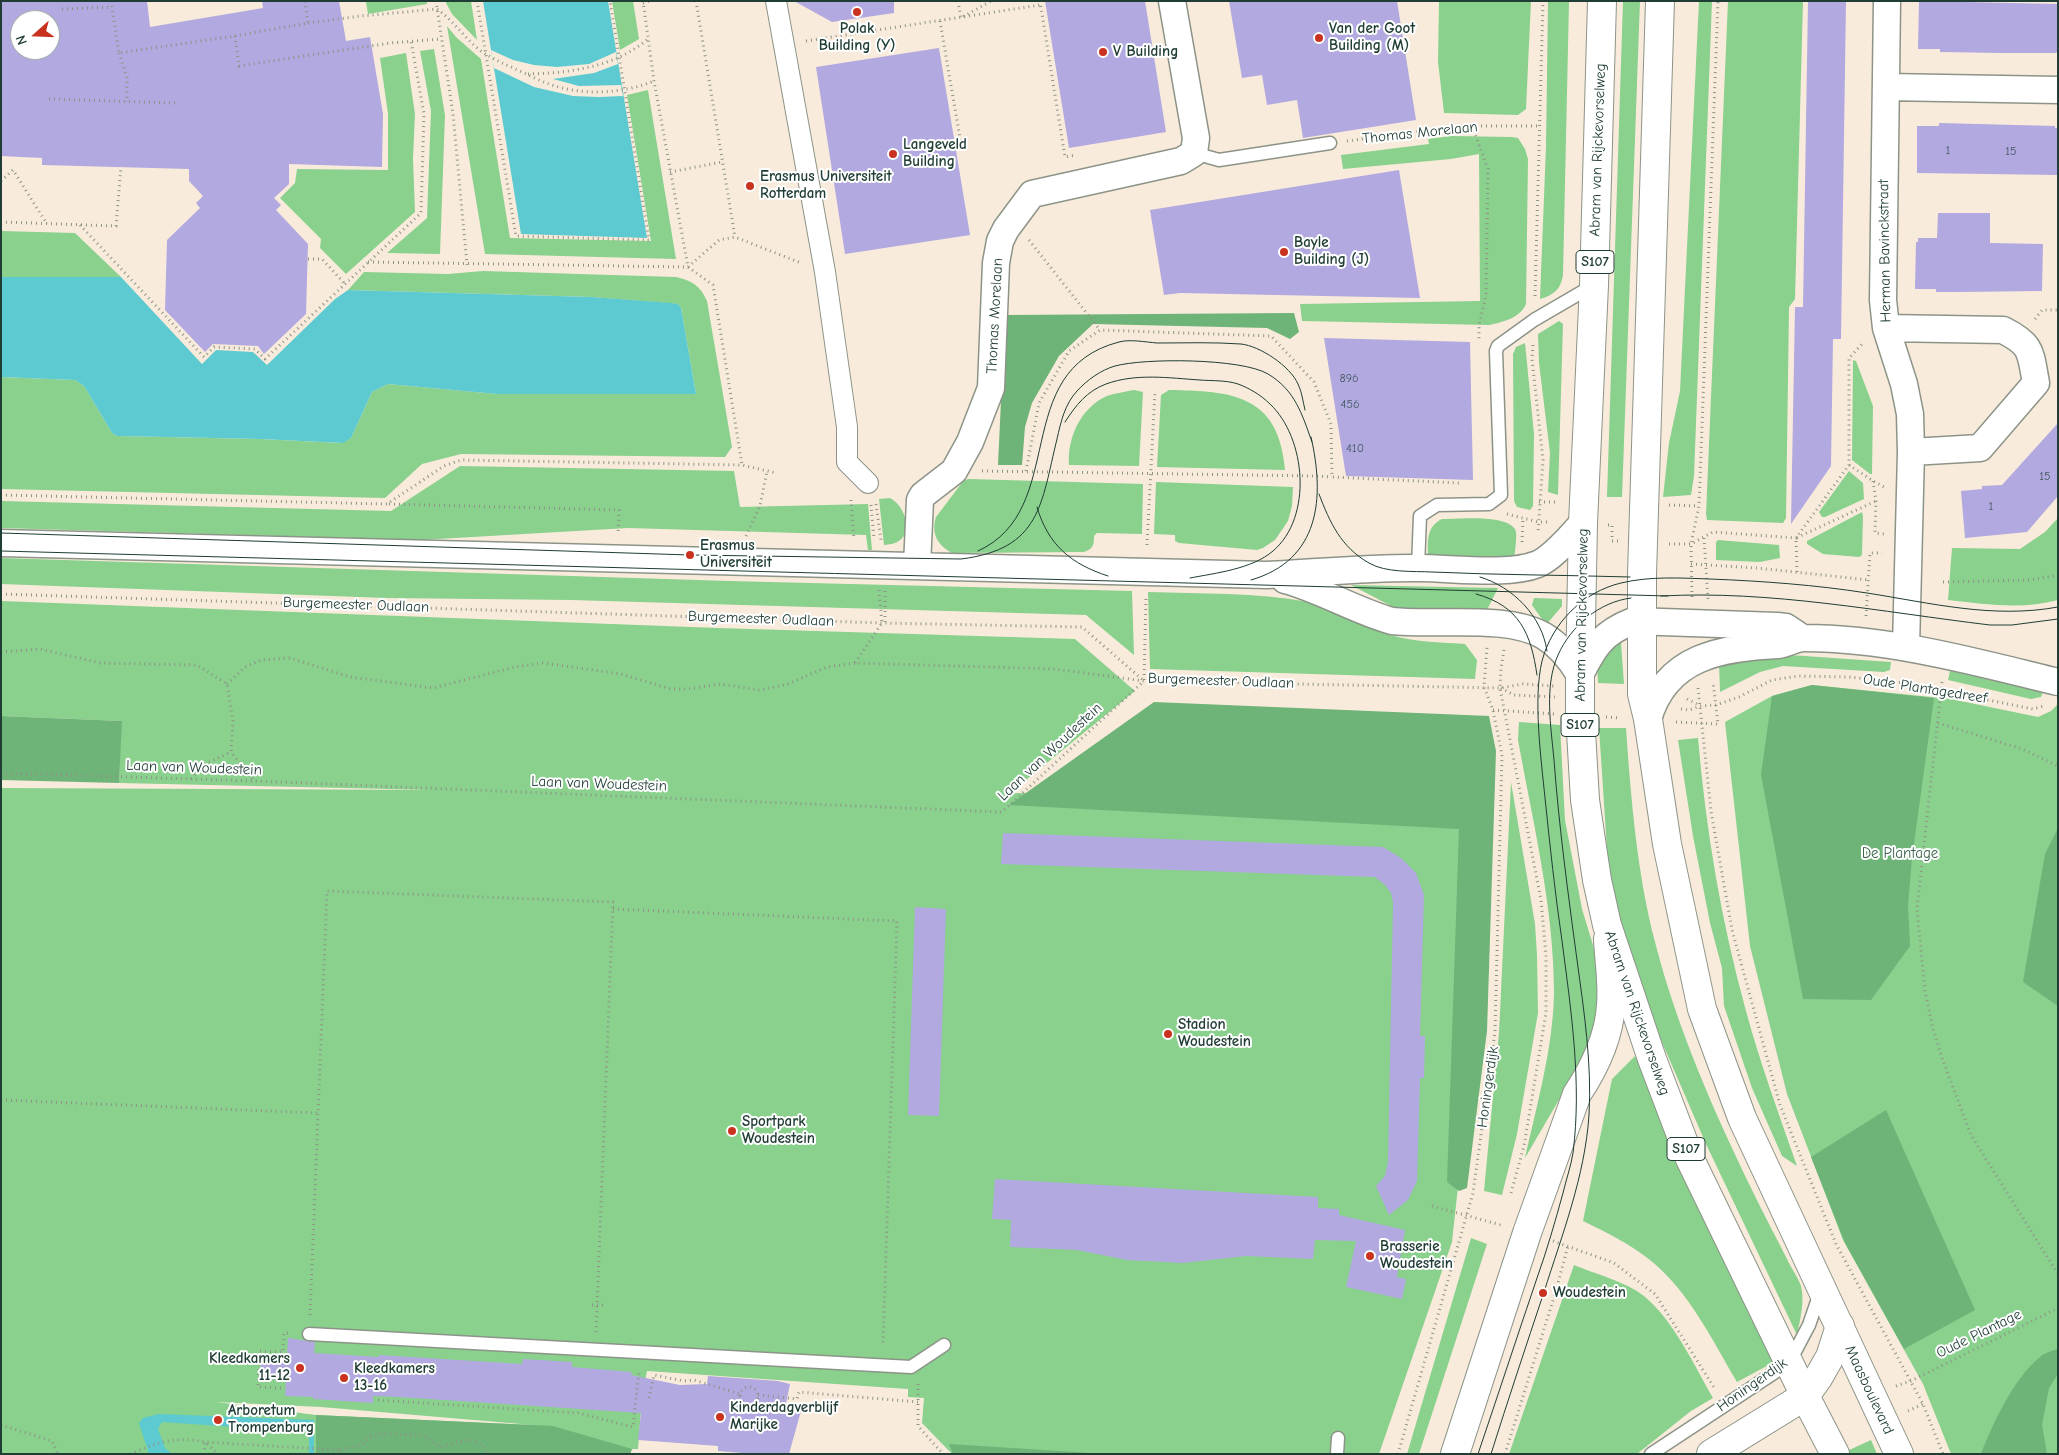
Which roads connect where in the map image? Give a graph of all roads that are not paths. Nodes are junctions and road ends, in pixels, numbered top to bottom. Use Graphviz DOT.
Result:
graph roads {
  1 [pos="776,1"];
  2 [pos="1172,1"];
  3 [pos="1602,1"];
  4 [pos="1660,1"];
  5 [pos="1887,1"];
  6 [pos="1886,87"];
  7 [pos="2058,90"];
  8 [pos="1330,143"];
  9 [pos="1194,152"];
  10 [pos="1594,285"];
  11 [pos="1886,328"];
  12 [pos="1912,452"];
  13 [pos="868,483"];
  14 [pos="1584,523"];
  15 [pos="1,544"];
  16 [pos="916,566"];
  17 [pos="1418,568"];
  18 [pos="1266,575"];
  19 [pos="1641,620"];
  20 [pos="1801,637"];
  21 [pos="1906,647"];
  22 [pos="1580,675"];
  23 [pos="2053,691"];
  24 [pos="1648,719"];
  25 [pos="1607,926"];
  26 [pos="1821,1290"];
  27 [pos="1840,1326"];
  28 [pos="309,1334"];
  29 [pos="944,1345"];
  30 [pos="1789,1363"];
  31 [pos="1805,1396"];
  32 [pos="1338,1438"];
  33 [pos="1337,1454"];
  34 [pos="1455,1454"];
  35 [pos="1651,1454"];
  36 [pos="1711,1454"];
  37 [pos="1835,1454"];
  38 [pos="1899,1454"];
  1 -- 13 [label="street"];
  2 -- 9 [label="street"];
  3 -- 10 [label="main road, Abram van Rijckevorselweg / S107"];
  4 -- 19 [label="main road"];
  5 -- 6 [label="street, Herman Bavinckstraat"];
  6 -- 7 [label="street"];
  6 -- 11 [label="street, Herman Bavinckstraat"];
  8 -- 9 [label="lane"];
  9 -- 16 [label="street, Thomas Morelaan"];
  10 -- 14 [label="main road, Abram van Rijckevorselweg / S107"];
  10 -- 17 [label="lane"];
  11 -- 12 [label="street, Herman Bavinckstraat"];
  11 -- 12 [label="street"];
  12 -- 21 [label="street, Herman Bavinckstraat"];
  14 -- 17 [label="street"];
  14 -- 22 [label="main road, Abram van Rijckevorselweg / S107"];
  15 -- 16 [label="street"];
  16 -- 18 [label="street"];
  17 -- 18 [label="street"];
  18 -- 22 [label="street"];
  19 -- 20 [label="street"];
  19 -- 22 [label="street"];
  19 -- 24 [label="main road"];
  20 -- 21 [label="street"];
  20 -- 24 [label="street"];
  21 -- 23 [label="street"];
  22 -- 25 [label="main road, Abram van Rijckevorselweg / S107"];
  24 -- 26 [label="main road"];
  25 -- 30 [label="main road, Abram van Rijckevorselweg / S107"];
  25 -- 34 [label="main road"];
  26 -- 27 [label="main road"];
  26 -- 30 [label="lane, Honingerdijk"];
  27 -- 31 [label="main road"];
  27 -- 38 [label="main road, Maasboulevard"];
  28 -- 29 [label="lane"];
  30 -- 31 [label="main road, Abram van Rijckevorselweg / S107"];
  30 -- 35 [label="lane, Honingerdijk"];
  31 -- 36 [label="main road"];
  31 -- 37 [label="main road, S107"];
  32 -- 33 [label="lane"];
}
